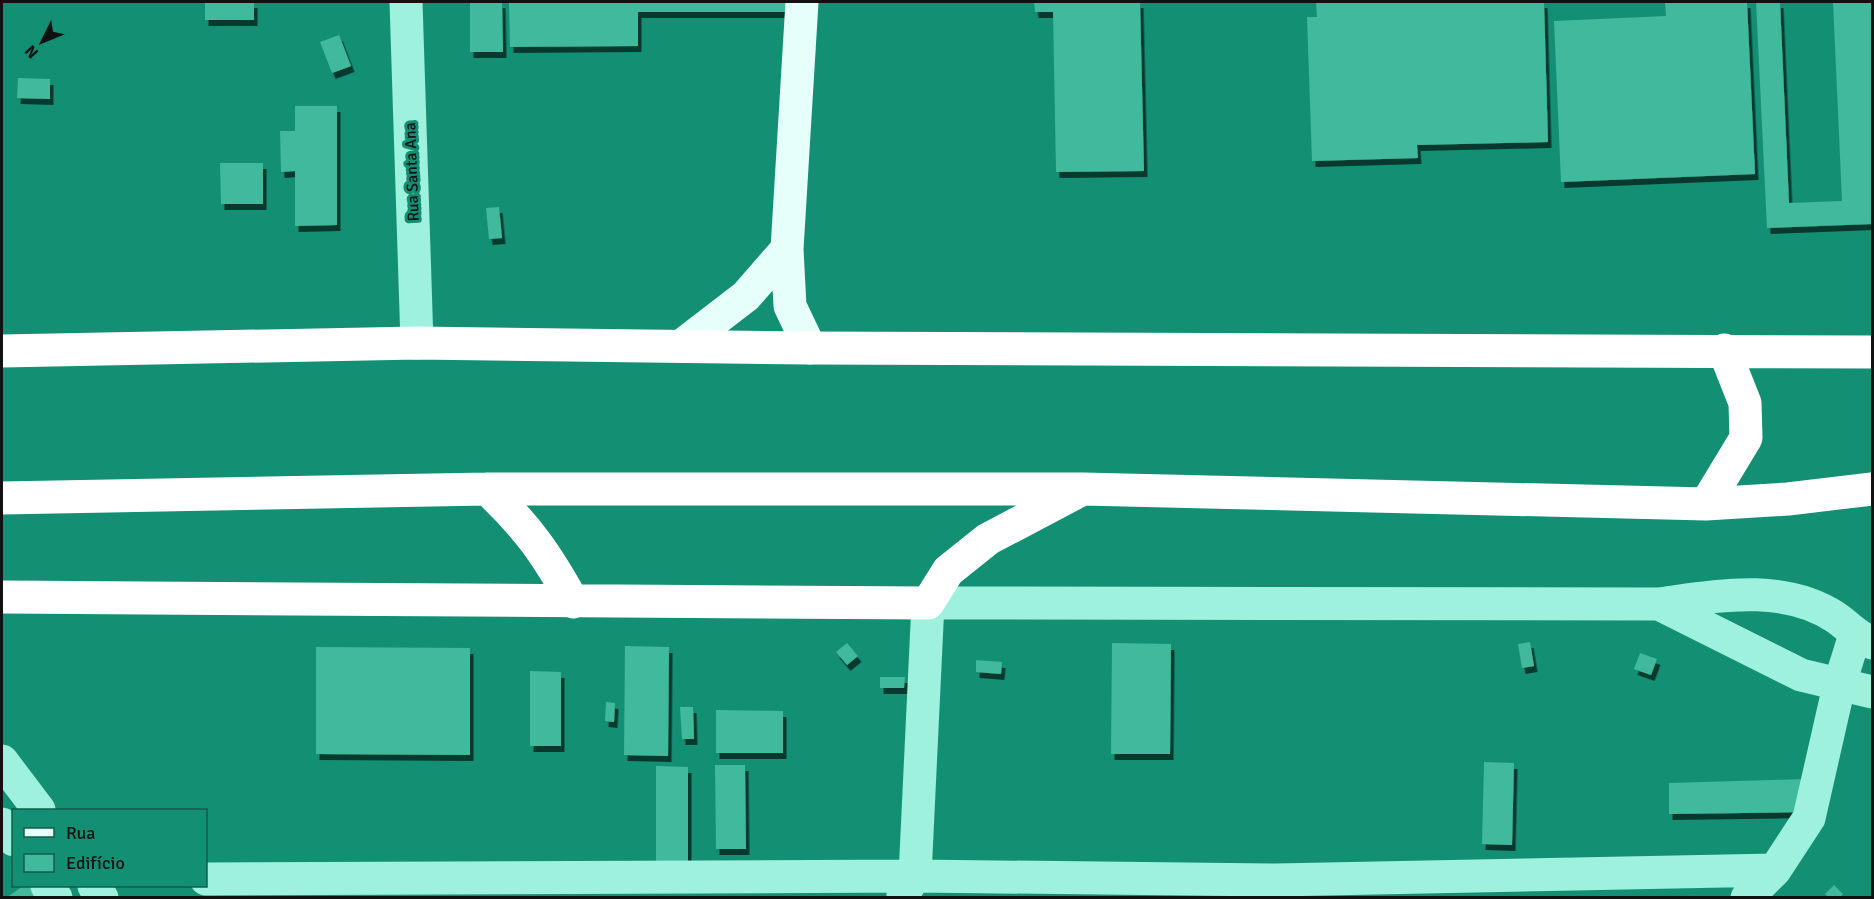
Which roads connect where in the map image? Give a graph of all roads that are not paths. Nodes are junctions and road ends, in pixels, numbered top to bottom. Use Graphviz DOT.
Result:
graph roads {
  1 [pos="406,2"];
  2 [pos="802,2"];
  3 [pos="788,249"];
  4 [pos="417,343"];
  5 [pos="681,346"];
  6 [pos="810,348"];
  7 [pos="1724,350"];
  8 [pos="1872,352"];
  9 [pos="10,355"];
  10 [pos="487,489"];
  11 [pos="1083,489"];
  12 [pos="1872,489"];
  13 [pos="6,497"];
  14 [pos="1706,504"];
  15 [pos="2,597"];
  16 [pos="573,602"];
  17 [pos="928,603"];
  18 [pos="1659,604"];
  19 [pos="1864,639"];
  20 [pos="1839,686"];
  21 [pos="1872,692"];
  22 [pos="2,761"];
  23 [pos="38,809"];
  24 [pos="2,824"];
  25 [pos="12,837"];
  26 [pos="1775,870"];
  27 [pos="207,879"];
  28 [pos="908,886"];
  29 [pos="401,888"];
  30 [pos="1270,889"];
  31 [pos="1747,897"];
  1 -- 4 [label="street, Rua Santa Ana"];
  2 -- 3 [label="main road"];
  3 -- 5 [label="main road"];
  3 -- 6 [label="main road"];
  4 -- 5 [label="highway"];
  4 -- 9 [label="highway"];
  5 -- 6 [label="highway"];
  6 -- 7 [label="highway"];
  7 -- 8 [label="highway"];
  7 -- 14 [label="highway"];
  10 -- 11 [label="highway"];
  10 -- 13 [label="highway"];
  10 -- 16 [label="highway"];
  11 -- 14 [label="highway"];
  11 -- 17 [label="highway"];
  12 -- 14 [label="highway"];
  15 -- 16 [label="highway"];
  16 -- 17 [label="highway"];
  17 -- 18 [label="street"];
  17 -- 28 [label="street"];
  18 -- 19 [label="street"];
  18 -- 20 [label="street"];
  19 -- 20 [label="street"];
  20 -- 21 [label="street"];
  20 -- 26 [label="street"];
  22 -- 23 [label="street"];
  24 -- 25 [label="street"];
  26 -- 30 [label="street"];
  26 -- 31 [label="street"];
  27 -- 29 [label="street"];
  28 -- 29 [label="street"];
  28 -- 30 [label="street"];
}
